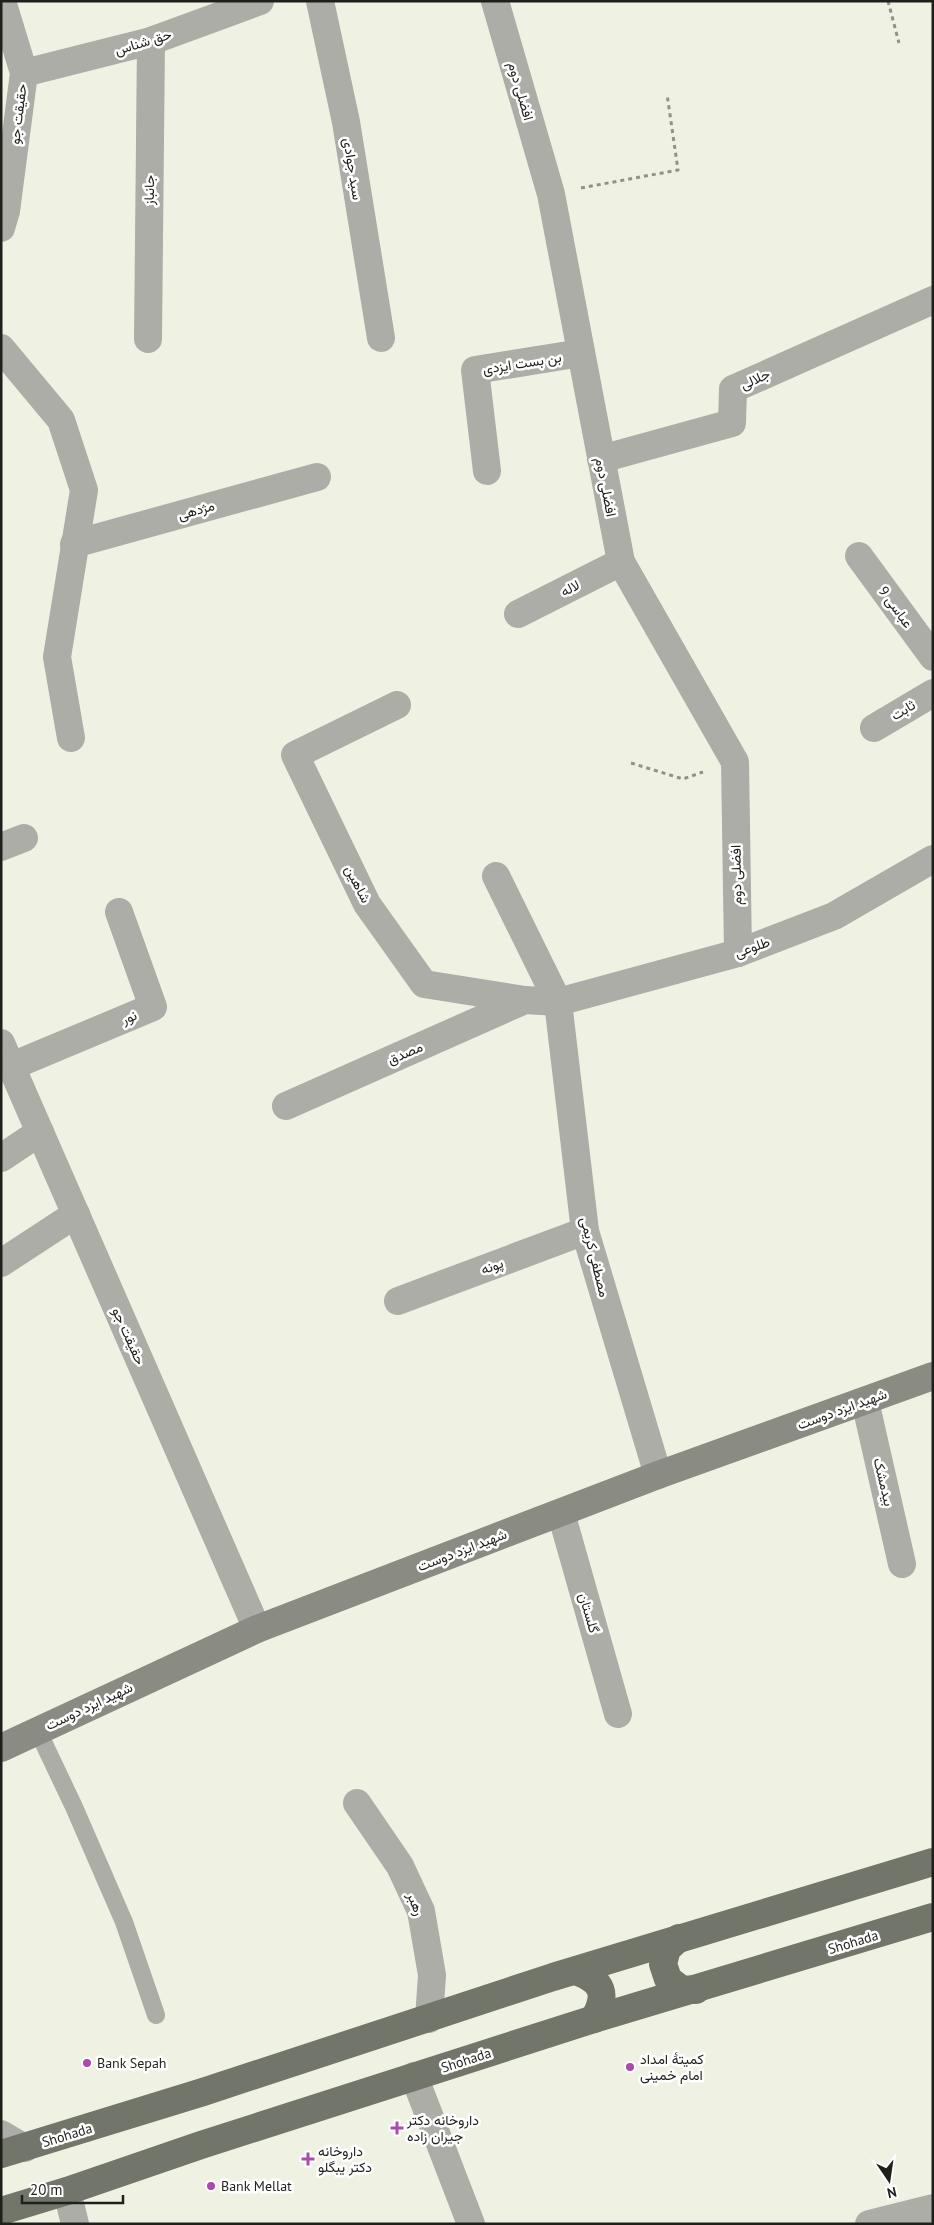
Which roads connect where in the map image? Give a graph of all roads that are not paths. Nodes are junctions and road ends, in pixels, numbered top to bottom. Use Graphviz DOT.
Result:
graph roads {
  1 [pos="2,1"];
  2 [pos="260,1"];
  3 [pos="320,1"];
  4 [pos="495,1"];
  5 [pos="151,41"];
  6 [pos="24,73"];
  7 [pos="1,228"];
  8 [pos="933,300"];
  9 [pos="381,338"];
  10 [pos="148,339"];
  11 [pos="1,348"];
  12 [pos="581,353"];
  13 [pos="601,459"];
  14 [pos="487,471"];
  15 [pos="317,477"];
  16 [pos="74,544"];
  17 [pos="859,556"];
  18 [pos="621,562"];
  19 [pos="518,614"];
  20 [pos="933,657"];
  21 [pos="933,692"];
  22 [pos="397,705"];
  23 [pos="874,728"];
  24 [pos="72,738"];
  25 [pos="933,859"];
  26 [pos="496,876"];
  27 [pos="119,912"];
  28 [pos="738,953"];
  29 [pos="525,1000"];
  30 [pos="558,1002"];
  31 [pos="6,1055"];
  32 [pos="286,1106"];
  33 [pos="40,1132"];
  34 [pos="1,1158"];
  35 [pos="76,1214"];
  36 [pos="585,1231"];
  37 [pos="1,1262"];
  38 [pos="398,1301"];
  39 [pos="933,1376"];
  40 [pos="865,1400"];
  41 [pos="658,1475"];
  42 [pos="561,1513"];
  43 [pos="902,1564"];
  44 [pos="257,1629"];
  45 [pos="618,1714"];
  46 [pos="38,1730"];
  47 [pos="1,1748"];
  48 [pos="356,1803"];
  49 [pos="933,1862"];
  50 [pos="933,1917"];
  51 [pos="679,1938"];
  52 [pos="576,1971"];
  53 [pos="696,1990"];
  54 [pos="156,2015"];
  55 [pos="429,2019"];
  56 [pos="594,2019"];
  57 [pos="414,2076"];
  58 [pos="1,2134"];
  59 [pos="13,2151"];
  60 [pos="67,2191"];
  61 [pos="933,2208"];
  62 [pos="1,2211"];
  63 [pos="75,2224"];
  64 [pos="471,2224"];
  65 [pos="869,2224"];
  1 -- 6 [label="street, حقیقت جو"];
  2 -- 5 [label="street, حق شناس"];
  3 -- 9 [label="street, سید جوادی"];
  4 -- 12 [label="street, افضلی دوم"];
  5 -- 6 [label="street, حق شناس"];
  5 -- 10 [label="street, جانباز"];
  6 -- 7 [label="street, حقیقت جو"];
  8 -- 13 [label="street, جلالی"];
  11 -- 16 [label="street"];
  12 -- 13 [label="street, افضلی دوم"];
  12 -- 14 [label="street, بن بست ایزدی"];
  13 -- 18 [label="street, افضلی دوم"];
  15 -- 16 [label="street, مژدهی"];
  16 -- 24 [label="street"];
  17 -- 20 [label="street, عباسی 9"];
  18 -- 19 [label="street, لاله"];
  18 -- 28 [label="street, افضلی دوم"];
  21 -- 23 [label="street, ثابت"];
  22 -- 29 [label="street, شاهین"];
  25 -- 28 [label="street, طلوعی"];
  26 -- 30 [label="street, مصطفی کریمی"];
  27 -- 31 [label="street, نور"];
  28 -- 30 [label="street, طلوعی"];
  29 -- 30 [label="street, شاهین"];
  29 -- 32 [label="street, مصدق"];
  30 -- 36 [label="street, مصطفی کریمی"];
  31 -- 33 [label="street, حقیقت جو"];
  33 -- 34 [label="street"];
  33 -- 35 [label="street, حقیقت جو"];
  35 -- 37 [label="street"];
  35 -- 44 [label="street, حقیقت جو"];
  36 -- 38 [label="street, پونه"];
  36 -- 41 [label="street, مصطفی کریمی"];
  39 -- 40 [label="main road, شهید ایزد دوست"];
  40 -- 41 [label="main road, شهید ایزد دوست"];
  40 -- 43 [label="street, بیدمشک"];
  41 -- 42 [label="main road, شهید ایزد دوست"];
  42 -- 44 [label="main road, شهید ایزد دوست"];
  42 -- 45 [label="street, گلستان"];
  44 -- 46 [label="main road, شهید ایزد دوست"];
  46 -- 47 [label="main road, شهید ایزد دوست"];
  46 -- 54 [label="lane"];
  48 -- 55 [label="street, رهبر"];
  49 -- 51 [label="main road, Shohada"];
  50 -- 53 [label="main road, Shohada"];
  51 -- 52 [label="main road, Shohada"];
  51 -- 53 [label="main road"];
  52 -- 55 [label="main road, Shohada"];
  52 -- 56 [label="main road"];
  53 -- 56 [label="main road, Shohada"];
  55 -- 59 [label="main road, Shohada"];
  56 -- 57 [label="main road, Shohada"];
  57 -- 60 [label="main road, Shohada"];
  57 -- 64 [label="street"];
  58 -- 59 [label="street"];
  60 -- 62 [label="main road, Shohada"];
  60 -- 63 [label="street"];
  61 -- 65 [label="street"];
}
